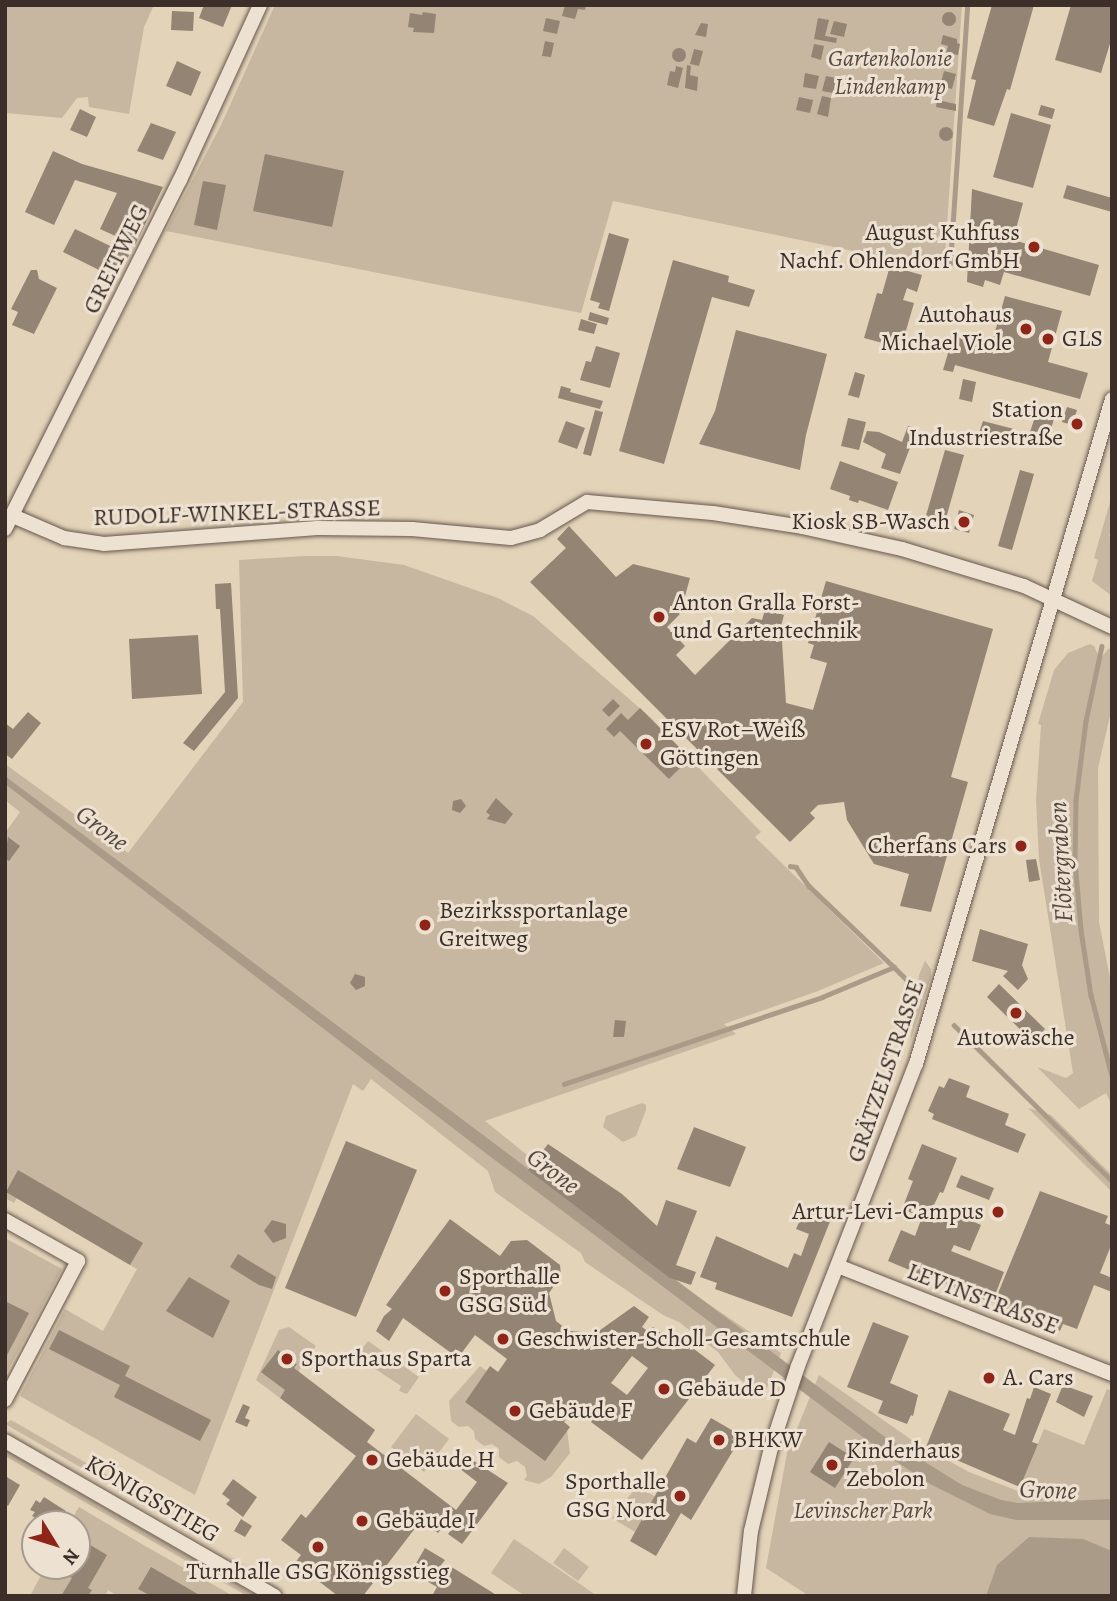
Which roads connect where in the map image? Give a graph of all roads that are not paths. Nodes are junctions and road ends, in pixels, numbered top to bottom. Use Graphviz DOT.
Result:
graph roads {
  1 [pos="260,5"];
  2 [pos="1112,399"];
  3 [pos="13,516"];
  4 [pos="5,529"];
  5 [pos="1052,597"];
  6 [pos="1112,627"];
  7 [pos="5,1220"];
  8 [pos="838,1266"];
  9 [pos="1112,1374"];
  10 [pos="5,1400"];
  11 [pos="5,1441"];
  12 [pos="275,1596"];
  13 [pos="744,1596"];
  1 -- 3 [label="street, GREITWEG"];
  2 -- 5 [label="street, GRÄTZELSTRASSE"];
  3 -- 4 [label="street, GREITWEG"];
  3 -- 5 [label="street, RUDOLF-WINKEL-STRASSE"];
  5 -- 6 [label="street, RUDOLF-WINKEL-STRASSE"];
  5 -- 8 [label="street, GRÄTZELSTRASSE"];
  7 -- 10 [label="street"];
  8 -- 9 [label="street, LEVINSTRASSE"];
  8 -- 13 [label="street, GRÄTZELSTRASSE"];
  11 -- 12 [label="street, KÖNIGSSTIEG"];
}
